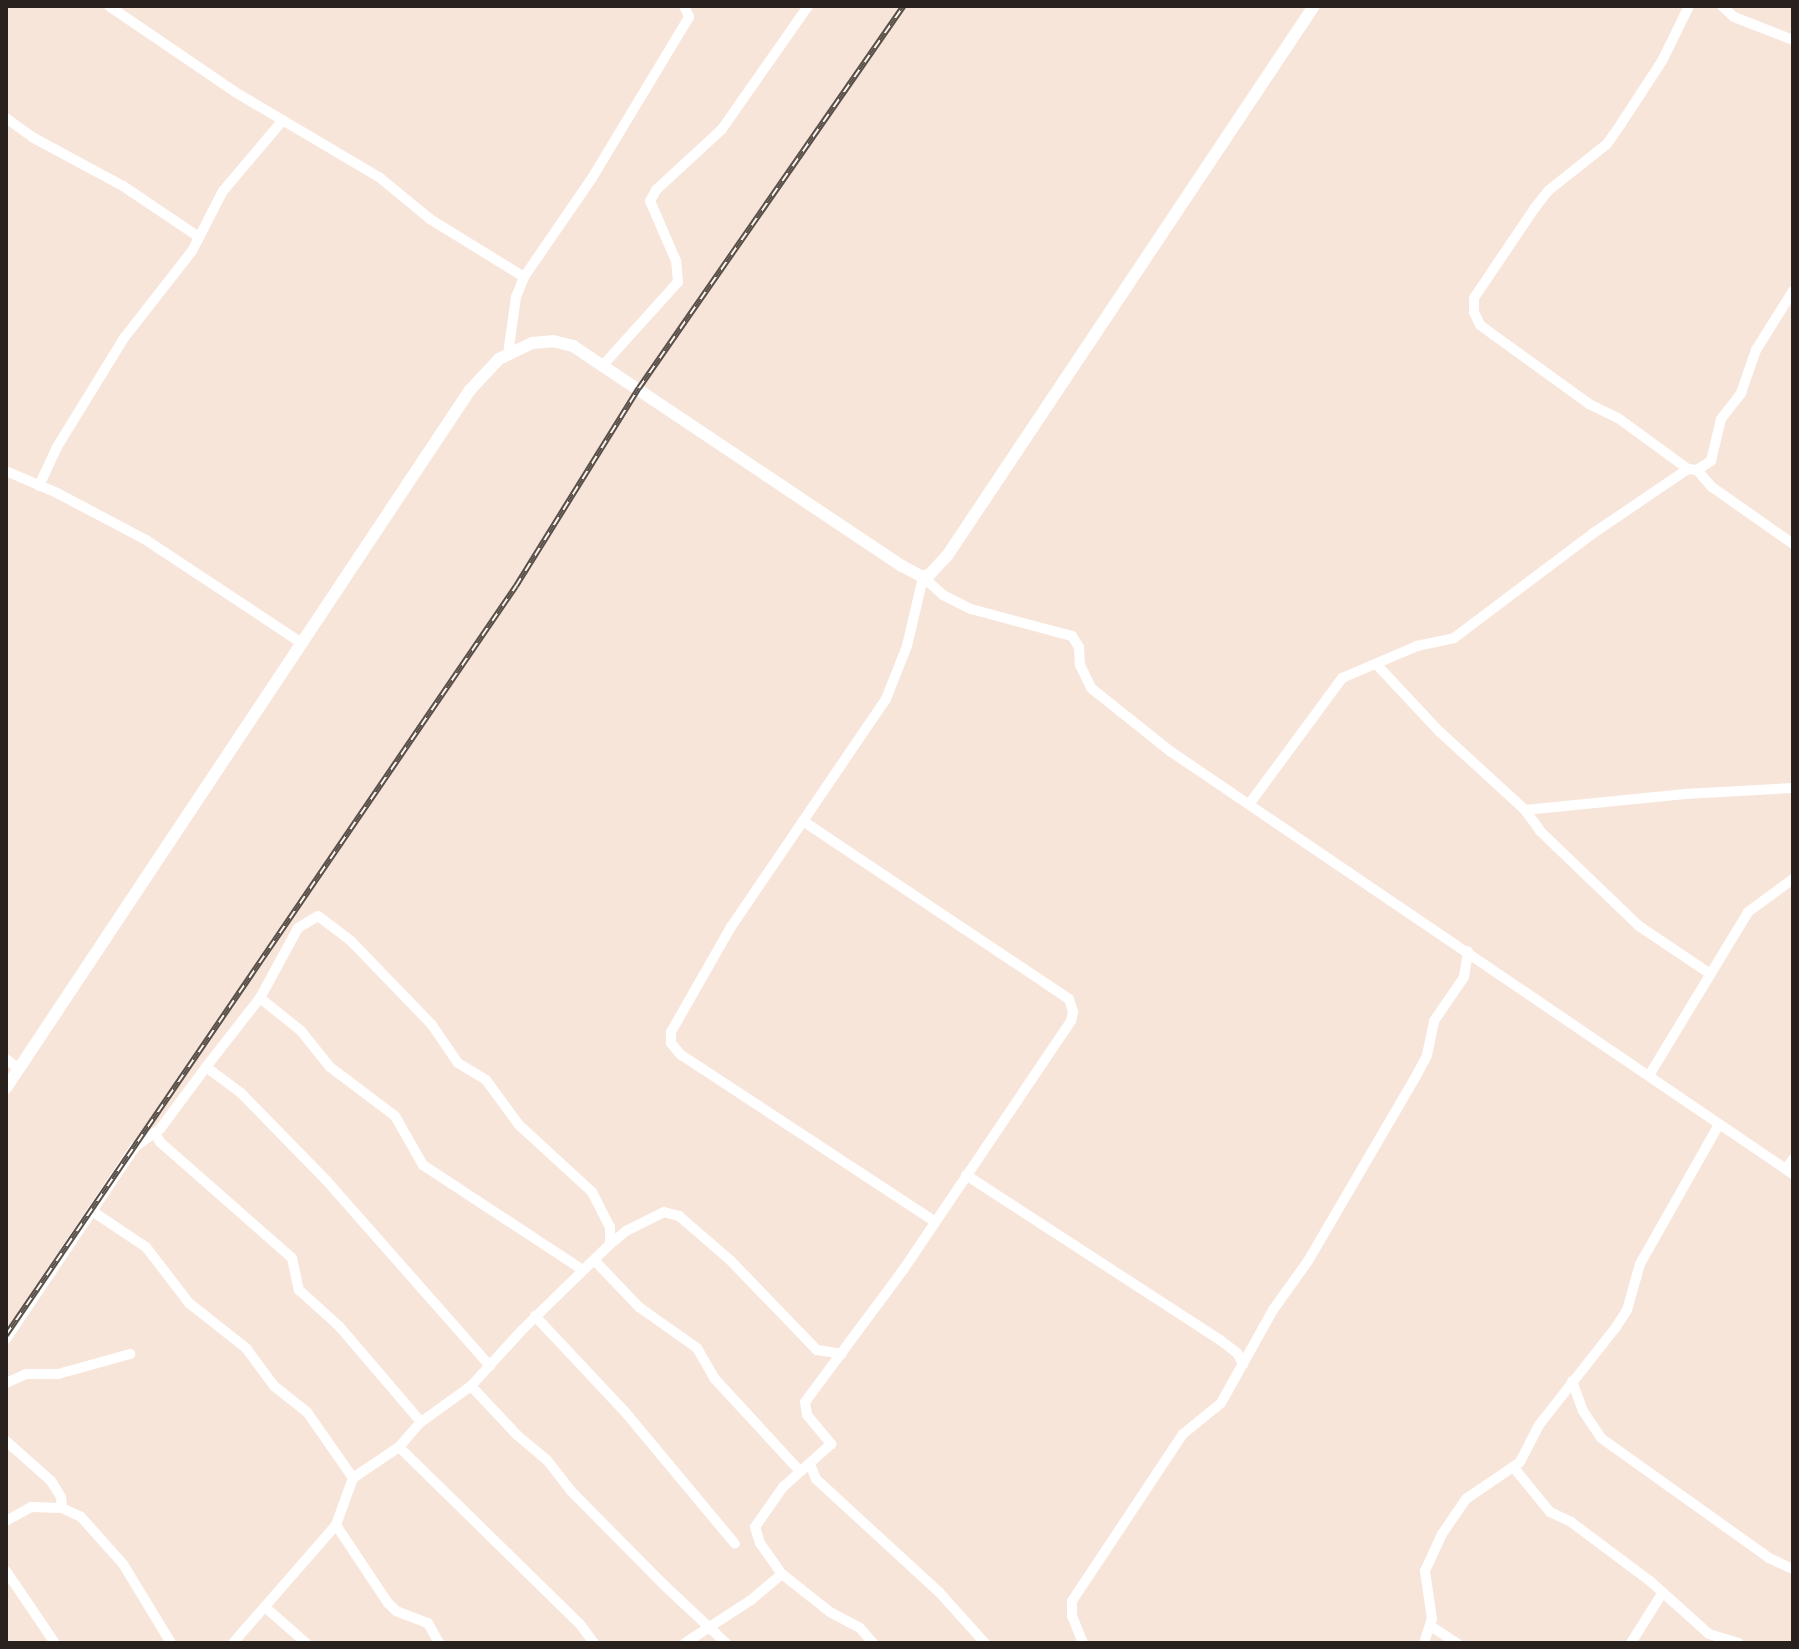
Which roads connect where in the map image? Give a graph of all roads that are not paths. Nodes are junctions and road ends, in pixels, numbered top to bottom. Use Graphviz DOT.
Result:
graph roads {
  1 [pos="109,6"];
  2 [pos="684,6"];
  3 [pos="808,6"];
  4 [pos="1314,6"];
  5 [pos="1689,6"];
  6 [pos="1722,6"];
  7 [pos="1793,40"];
  8 [pos="6,118"];
  9 [pos="283,120"];
  10 [pos="199,237"];
  11 [pos="524,277"];
  12 [pos="1793,291"];
  13 [pos="508,354"];
  14 [pos="604,364"];
  15 [pos="1693,469"];
  16 [pos="6,471"];
  17 [pos="39,486"];
  18 [pos="1793,544"];
  19 [pos="923,577"];
  20 [pos="303,644"];
  21 [pos="1377,665"];
  22 [pos="1793,788"];
  23 [pos="1250,803"];
  24 [pos="1525,810"];
  25 [pos="803,821"];
  26 [pos="1793,879"];
  27 [pos="1468,951"];
  28 [pos="1709,973"];
  29 [pos="260,998"];
  30 [pos="6,1059"];
  31 [pos="206,1067"];
  32 [pos="19,1069"];
  33 [pos="1650,1074"];
  34 [pos="6,1088"];
  35 [pos="1718,1126"];
  36 [pos="155,1133"];
  37 [pos="1793,1159"];
  38 [pos="1789,1172"];
  39 [pos="966,1175"];
  40 [pos="92,1211"];
  41 [pos="934,1221"];
  42 [pos="610,1244"];
  43 [pos="594,1260"];
  44 [pos="583,1270"];
  45 [pos="535,1316"];
  46 [pos="6,1339"];
  47 [pos="130,1354"];
  48 [pos="842,1354"];
  49 [pos="1243,1364"];
  50 [pos="490,1366"];
  51 [pos="1572,1381"];
  52 [pos="6,1383"];
  53 [pos="471,1386"];
  54 [pos="421,1422"];
  55 [pos="6,1441"];
  56 [pos="399,1447"];
  57 [pos="810,1464"];
  58 [pos="1514,1468"];
  59 [pos="799,1470"];
  60 [pos="353,1478"];
  61 [pos="62,1508"];
  62 [pos="6,1521"];
  63 [pos="336,1525"];
  64 [pos="735,1544"];
  65 [pos="1793,1569"];
  66 [pos="6,1571"];
  67 [pos="782,1574"];
  68 [pos="1663,1592"];
  69 [pos="265,1607"];
  70 [pos="708,1625"];
  71 [pos="1432,1627"];
  72 [pos="55,1643"];
  73 [pos="171,1643"];
  74 [pos="233,1643"];
  75 [pos="306,1643"];
  76 [pos="439,1643"];
  77 [pos="594,1643"];
  78 [pos="685,1643"];
  79 [pos="726,1643"];
  80 [pos="873,1643"];
  81 [pos="985,1643"];
  82 [pos="1083,1643"];
  83 [pos="1424,1643"];
  84 [pos="1457,1643"];
  85 [pos="1631,1643"];
  86 [pos="1739,1643"];
  1 -- 9 [label="street"];
  2 -- 11 [label="street"];
  3 -- 14 [label="street"];
  4 -- 19 [label="street"];
  5 -- 15 [label="street"];
  6 -- 7 [label="street"];
  8 -- 10 [label="street"];
  9 -- 10 [label="street"];
  9 -- 11 [label="street"];
  10 -- 17 [label="street"];
  11 -- 13 [label="street"];
  12 -- 15 [label="street"];
  13 -- 14 [label="street"];
  13 -- 20 [label="street"];
  14 -- 19 [label="street"];
  15 -- 18 [label="street"];
  15 -- 21 [label="street"];
  16 -- 17 [label="street"];
  17 -- 20 [label="street"];
  19 -- 23 [label="street"];
  19 -- 25 [label="street"];
  20 -- 32 [label="street"];
  21 -- 23 [label="street"];
  21 -- 24 [label="street"];
  22 -- 24 [label="street"];
  23 -- 27 [label="street"];
  24 -- 28 [label="street"];
  25 -- 39 [label="street"];
  25 -- 41 [label="street"];
  26 -- 28 [label="street"];
  27 -- 33 [label="street"];
  27 -- 49 [label="street"];
  28 -- 33 [label="street"];
  29 -- 31 [label="street"];
  29 -- 42 [label="street"];
  29 -- 44 [label="street"];
  30 -- 32 [label="street"];
  31 -- 36 [label="street"];
  31 -- 50 [label="street"];
  32 -- 34 [label="street"];
  33 -- 35 [label="street"];
  35 -- 38 [label="street"];
  35 -- 51 [label="street"];
  36 -- 40 [label="street"];
  36 -- 54 [label="street"];
  37 -- 38 [label="street"];
  39 -- 41 [label="street"];
  39 -- 49 [label="street"];
  40 -- 46 [label="street"];
  40 -- 60 [label="street"];
  41 -- 48 [label="street"];
  42 -- 43 [label="street"];
  42 -- 48 [label="street"];
  43 -- 44 [label="street"];
  43 -- 59 [label="street"];
  44 -- 45 [label="street"];
  45 -- 50 [label="street"];
  45 -- 64 [label="street"];
  47 -- 52 [label="street"];
  48 -- 57 [label="street"];
  49 -- 82 [label="street"];
  50 -- 53 [label="street"];
  51 -- 58 [label="street"];
  51 -- 65 [label="street"];
  53 -- 54 [label="street"];
  53 -- 70 [label="street"];
  54 -- 56 [label="street"];
  55 -- 61 [label="street"];
  56 -- 60 [label="street"];
  56 -- 77 [label="street"];
  57 -- 59 [label="street"];
  57 -- 81 [label="street"];
  58 -- 68 [label="street"];
  58 -- 71 [label="street"];
  59 -- 67 [label="street"];
  60 -- 63 [label="street"];
  61 -- 62 [label="street"];
  61 -- 73 [label="street"];
  63 -- 69 [label="street"];
  63 -- 76 [label="street"];
  66 -- 72 [label="street"];
  67 -- 70 [label="street"];
  67 -- 80 [label="street"];
  68 -- 85 [label="street"];
  68 -- 86 [label="street"];
  69 -- 74 [label="street"];
  69 -- 75 [label="street"];
  70 -- 78 [label="street"];
  70 -- 79 [label="street"];
  71 -- 83 [label="street"];
  71 -- 84 [label="street"];
}
